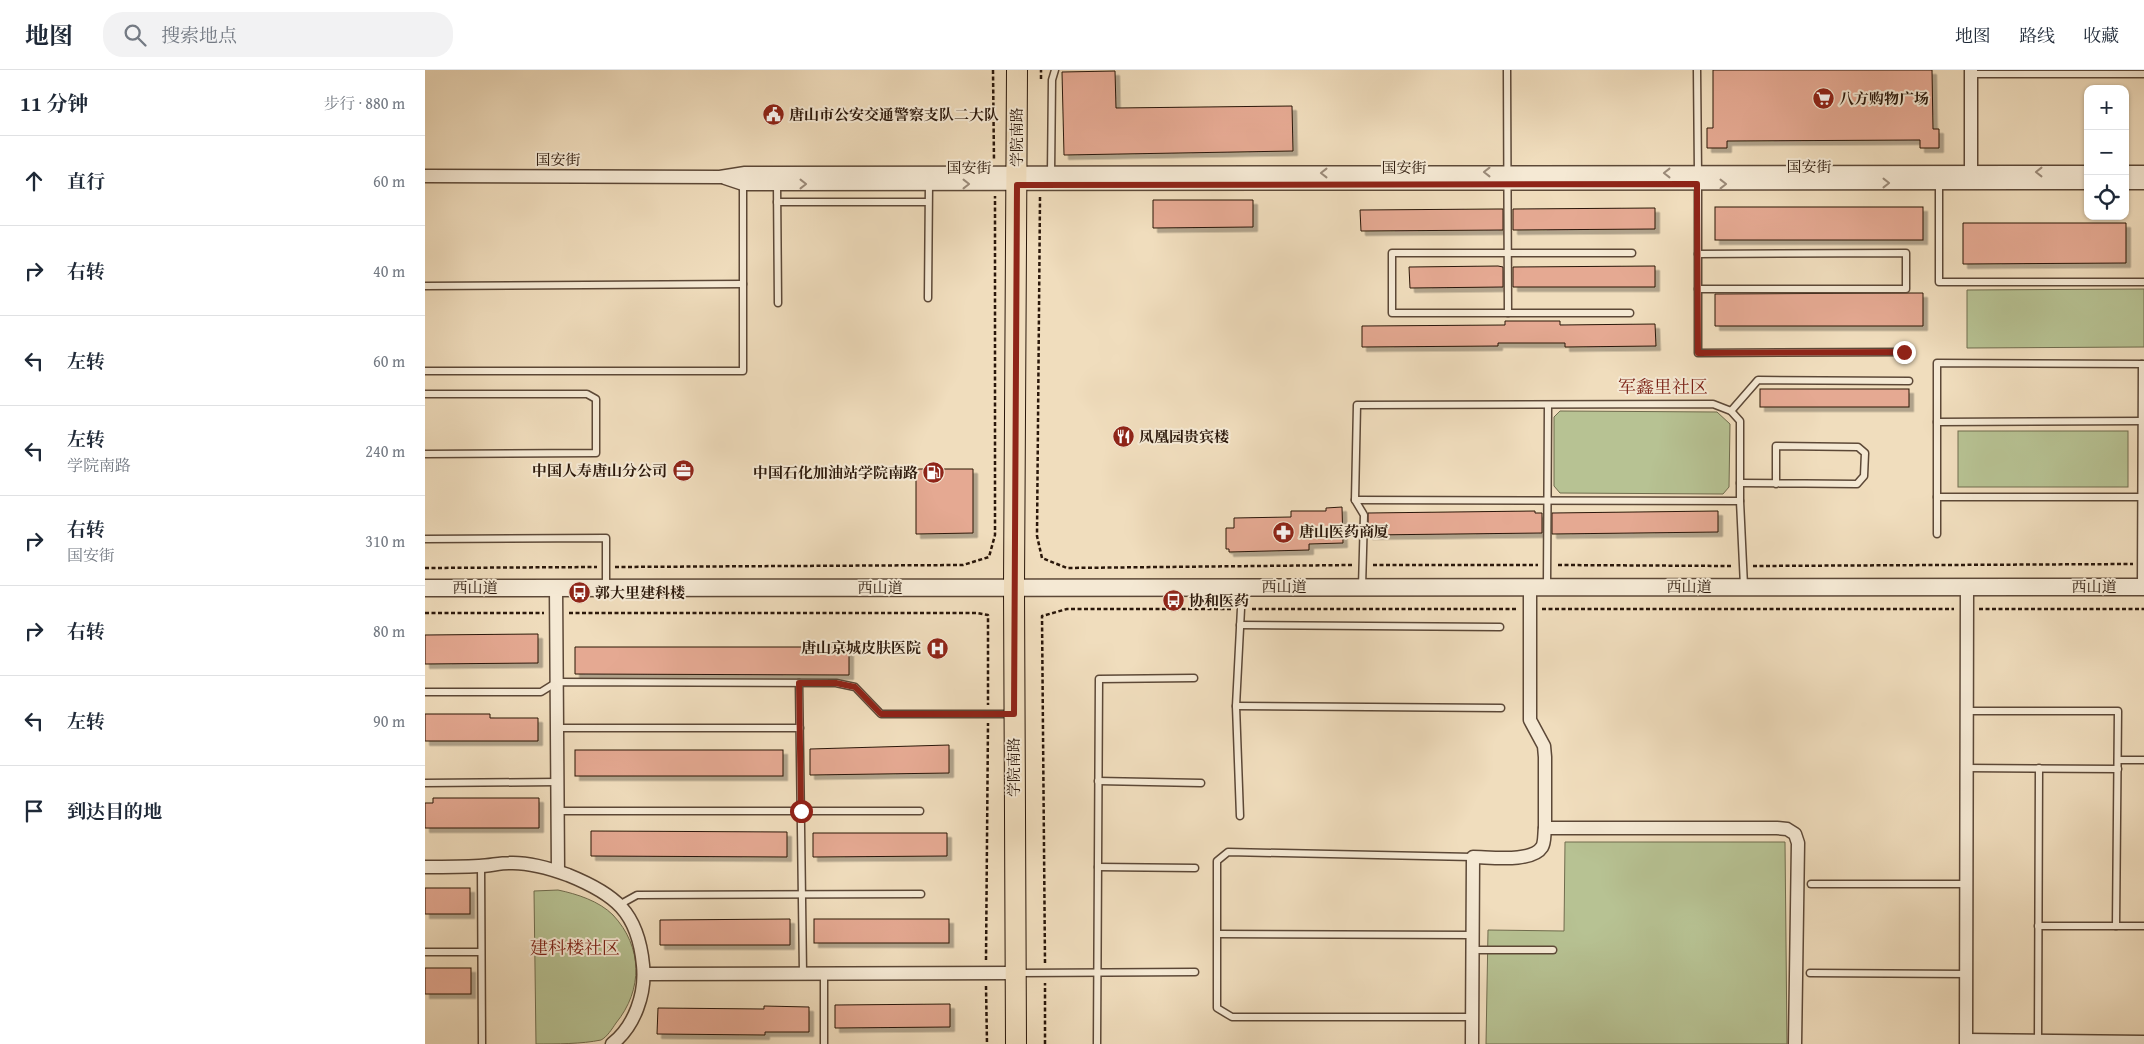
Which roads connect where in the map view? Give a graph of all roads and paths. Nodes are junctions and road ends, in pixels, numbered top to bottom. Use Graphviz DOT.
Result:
graph roads {
  1 [pos="993,70"];
  2 [pos="1017,70"];
  3 [pos="1041,70"];
  4 [pos="1055,70"];
  5 [pos="1507,70"];
  6 [pos="1697,70"];
  7 [pos="1971,72"];
  8 [pos="2144,74"];
  9 [pos="1041,79"];
  10 [pos="2084,172"];
  11 [pos="2129,172"];
  12 [pos="2144,172"];
  13 [pos="1051,174"];
  14 [pos="425,176"];
  15 [pos="720,177"];
  16 [pos="1507,178"];
  17 [pos="1697,178"];
  18 [pos="1939,178"];
  19 [pos="1971,178"];
  20 [pos="994,179"];
  21 [pos="1017,179"];
  22 [pos="2084,183"];
  23 [pos="2129,183"];
  24 [pos="2144,183"];
  25 [pos="743,184"];
  26 [pos="777,184"];
  27 [pos="929,184"];
  28 [pos="1040,185"];
  29 [pos="777,202"];
  30 [pos="929,202"];
  31 [pos="1508,253"];
  32 [pos="1632,253"];
  33 [pos="1698,254"];
  34 [pos="2144,282"];
  35 [pos="743,284"];
  36 [pos="425,286"];
  37 [pos="1698,289"];
  38 [pos="928,298"];
  39 [pos="778,304"];
  40 [pos="1508,313"];
  41 [pos="1630,313"];
  42 [pos="1904,352"];
  43 [pos="2143,364"];
  44 [pos="425,371"];
  45 [pos="1909,381"];
  46 [pos="425,394"];
  47 [pos="1548,405"];
  48 [pos="1731,410"];
  49 [pos="2143,421"];
  50 [pos="1937,422"];
  51 [pos="425,454"];
  52 [pos="1740,483"];
  53 [pos="1776,484"];
  54 [pos="1937,497"];
  55 [pos="2143,497"];
  56 [pos="1355,500"];
  57 [pos="1547,501"];
  58 [pos="1740,501"];
  59 [pos="1937,534"];
  60 [pos="425,539"];
  61 [pos="2142,564"];
  62 [pos="1363,565"];
  63 [pos="1547,565"];
  64 [pos="1743,566"];
  65 [pos="605,567"];
  66 [pos="425,568"];
  67 [pos="1013,587"];
  68 [pos="1242,587"];
  69 [pos="1362,587"];
  70 [pos="1530,587"];
  71 [pos="1547,587"];
  72 [pos="1744,587"];
  73 [pos="1967,587"];
  74 [pos="2143,587"];
  75 [pos="425,588"];
  76 [pos="556,588"];
  77 [pos="606,588"];
  78 [pos="1241,609"];
  79 [pos="1530,609"];
  80 [pos="1967,609"];
  81 [pos="2144,609"];
  82 [pos="425,613"];
  83 [pos="556,613"];
  84 [pos="1240,625"];
  85 [pos="1500,627"];
  86 [pos="1194,678"];
  87 [pos="557,682"];
  88 [pos="799,683"];
  89 [pos="425,692"];
  90 [pos="1236,706"];
  91 [pos="1501,708"];
  92 [pos="1967,711"];
  93 [pos="1014,714"];
  94 [pos="988,715"];
  95 [pos="557,728"];
  96 [pos="800,728"];
  97 [pos="2118,760"];
  98 [pos="2144,760"];
  99 [pos="1966,768"];
  100 [pos="2039,768"];
  101 [pos="2118,769"];
  102 [pos="1098,781"];
  103 [pos="425,782"];
  104 [pos="558,782"];
  105 [pos="1201,782"];
  106 [pos="558,811"];
  107 [pos="801,811"];
  108 [pos="919,811"];
  109 [pos="1240,816"];
  110 [pos="1545,828"];
  111 [pos="1473,856"];
  112 [pos="481,866"];
  113 [pos="425,867"];
  114 [pos="1098,867"];
  115 [pos="1195,868"];
  116 [pos="558,871"];
  117 [pos="1811,884"];
  118 [pos="1967,884"];
  119 [pos="802,894"];
  120 [pos="921,894"];
  121 [pos="619,905"];
  122 [pos="2038,926"];
  123 [pos="2116,926"];
  124 [pos="2144,926"];
  125 [pos="1218,934"];
  126 [pos="1473,935"];
  127 [pos="1473,950"];
  128 [pos="1553,950"];
  129 [pos="425,952"];
  130 [pos="481,952"];
  131 [pos="1045,972"];
  132 [pos="1097,972"];
  133 [pos="1195,972"];
  134 [pos="803,973"];
  135 [pos="824,973"];
  136 [pos="986,973"];
  137 [pos="1016,973"];
  138 [pos="1811,973"];
  139 [pos="644,974"];
  140 [pos="1967,974"];
  141 [pos="1472,1017"];
  142 [pos="2038,1041"];
  143 [pos="1967,1042"];
  144 [pos="2057,1042"];
  145 [pos="2144,1042"];
  146 [pos="618,1043"];
  147 [pos="482,1044"];
  148 [pos="824,1044"];
  149 [pos="987,1044"];
  150 [pos="1016,1044"];
  151 [pos="1045,1044"];
  152 [pos="1097,1044"];
  153 [pos="1473,1044"];
  154 [pos="1795,1044"];
  1 -- 20 [label="path"];
  2 -- 21 [label="main road, 学院南路"];
  3 -- 9 [label="path"];
  4 -- 13 [label="lane"];
  5 -- 16 [label="lane"];
  6 -- 17 [label="lane"];
  7 -- 8 [label="lane"];
  7 -- 19 [label="street"];
  10 -- 19 [label="street, 国安街, one-way"];
  11 -- 12 [label="street"];
  16 -- 13 [label="street, 国安街, one-way"];
  13 -- 21 [label="street, 国安街"];
  14 -- 15 [label="street, 国安街"];
  15 -- 20 [label="street, 国安街"];
  15 -- 25 [label="street, 国安街"];
  16 -- 17 [label="street, 国安街"];
  16 -- 28 [label="street, 国安街"];
  16 -- 31 [label="lane"];
  17 -- 18 [label="street, 国安街"];
  17 -- 33 [label="lane"];
  18 -- 19 [label="street, 国安街"];
  18 -- 34 [label="lane"];
  19 -- 22 [label="street, 国安街"];
  20 -- 21 [label="street, 国安街"];
  27 -- 20 [label="street, 国安街, one-way"];
  20 -- 65 [label="path"];
  21 -- 28 [label="street, 国安街"];
  21 -- 67 [label="main road, 学院南路"];
  23 -- 24 [label="street"];
  25 -- 26 [label="street, 国安街"];
  25 -- 35 [label="lane"];
  26 -- 27 [label="street, 国安街, one-way"];
  26 -- 29 [label="lane"];
  27 -- 30 [label="lane"];
  28 -- 62 [label="path"];
  29 -- 30 [label="lane"];
  29 -- 39 [label="lane"];
  30 -- 38 [label="lane"];
  31 -- 32 [label="lane"];
  31 -- 40 [label="lane"];
  31 -- 40 [label="lane"];
  33 -- 37 [label="lane"];
  33 -- 37 [label="lane"];
  35 -- 36 [label="lane"];
  35 -- 44 [label="lane"];
  37 -- 42 [label="lane"];
  40 -- 41 [label="lane"];
  43 -- 49 [label="lane"];
  43 -- 50 [label="lane"];
  45 -- 48 [label="lane"];
  46 -- 51 [label="lane"];
  47 -- 48 [label="lane"];
  47 -- 56 [label="lane"];
  47 -- 57 [label="lane"];
  48 -- 52 [label="lane"];
  49 -- 50 [label="lane"];
  49 -- 55 [label="lane"];
  50 -- 54 [label="lane"];
  52 -- 53 [label="lane"];
  52 -- 58 [label="lane"];
  53 -- 53 [label="lane"];
  54 -- 55 [label="lane"];
  54 -- 59 [label="lane"];
  55 -- 61 [label="lane"];
  56 -- 57 [label="lane"];
  56 -- 62 [label="lane"];
  57 -- 58 [label="lane"];
  57 -- 63 [label="lane"];
  58 -- 64 [label="lane"];
  60 -- 65 [label="lane"];
  61 -- 64 [label="path"];
  61 -- 74 [label="lane"];
  62 -- 63 [label="path"];
  62 -- 69 [label="lane"];
  63 -- 64 [label="path"];
  63 -- 71 [label="lane"];
  64 -- 72 [label="lane"];
  65 -- 66 [label="path"];
  65 -- 77 [label="lane"];
  67 -- 68 [label="street, 西山道"];
  67 -- 77 [label="street, 西山道"];
  67 -- 93 [label="main road, 学院南路"];
  68 -- 69 [label="street, 西山道"];
  68 -- 78 [label="lane"];
  69 -- 70 [label="street, 西山道"];
  70 -- 71 [label="street, 西山道"];
  70 -- 79 [label="street"];
  71 -- 72 [label="street, 西山道"];
  72 -- 73 [label="street, 西山道"];
  73 -- 74 [label="street, 西山道"];
  73 -- 80 [label="street"];
  75 -- 76 [label="street, 西山道"];
  76 -- 77 [label="street, 西山道"];
  76 -- 83 [label="street"];
  78 -- 79 [label="path"];
  78 -- 84 [label="lane"];
  78 -- 131 [label="path"];
  79 -- 80 [label="path"];
  79 -- 110 [label="street"];
  80 -- 81 [label="path"];
  80 -- 92 [label="street"];
  82 -- 83 [label="path"];
  83 -- 87 [label="street"];
  83 -- 94 [label="path"];
  84 -- 85 [label="lane"];
  84 -- 90 [label="lane"];
  86 -- 102 [label="lane"];
  87 -- 88 [label="lane"];
  87 -- 89 [label="lane"];
  87 -- 95 [label="street"];
  88 -- 94 [label="lane"];
  88 -- 96 [label="lane"];
  90 -- 91 [label="lane"];
  90 -- 109 [label="lane"];
  92 -- 97 [label="lane"];
  92 -- 99 [label="street"];
  93 -- 94 [label="lane"];
  93 -- 137 [label="main road, 学院南路"];
  94 -- 136 [label="path"];
  95 -- 96 [label="lane"];
  95 -- 104 [label="street"];
  96 -- 107 [label="lane"];
  97 -- 98 [label="lane"];
  97 -- 101 [label="lane"];
  99 -- 100 [label="lane"];
  99 -- 118 [label="street"];
  100 -- 101 [label="lane"];
  100 -- 122 [label="lane"];
  101 -- 123 [label="lane"];
  102 -- 105 [label="lane"];
  102 -- 114 [label="lane"];
  103 -- 104 [label="lane"];
  104 -- 106 [label="street"];
  106 -- 107 [label="lane"];
  106 -- 116 [label="street"];
  107 -- 108 [label="lane"];
  107 -- 119 [label="lane"];
  110 -- 111 [label="street"];
  110 -- 154 [label="street"];
  111 -- 125 [label="lane"];
  111 -- 126 [label="street"];
  112 -- 113 [label="street"];
  112 -- 116 [label="street"];
  112 -- 130 [label="lane"];
  114 -- 115 [label="lane"];
  114 -- 132 [label="lane"];
  116 -- 121 [label="street"];
  117 -- 118 [label="lane"];
  118 -- 140 [label="street"];
  119 -- 120 [label="lane"];
  119 -- 121 [label="lane"];
  119 -- 134 [label="lane"];
  121 -- 139 [label="street"];
  122 -- 123 [label="lane"];
  122 -- 142 [label="lane"];
  123 -- 124 [label="lane"];
  125 -- 126 [label="lane"];
  125 -- 141 [label="lane"];
  126 -- 127 [label="street"];
  127 -- 128 [label="lane"];
  127 -- 141 [label="street"];
  129 -- 130 [label="lane"];
  130 -- 147 [label="lane"];
  131 -- 132 [label="lane"];
  131 -- 137 [label="lane"];
  131 -- 151 [label="path"];
  132 -- 133 [label="lane"];
  132 -- 152 [label="lane"];
  134 -- 135 [label="street"];
  134 -- 139 [label="street"];
  135 -- 136 [label="street"];
  135 -- 148 [label="lane"];
  136 -- 137 [label="street"];
  136 -- 149 [label="path"];
  137 -- 150 [label="main road, 学院南路"];
  138 -- 140 [label="lane"];
  139 -- 146 [label="street"];
  140 -- 143 [label="street"];
  141 -- 153 [label="street"];
  142 -- 143 [label="street"];
  142 -- 144 [label="street"];
  144 -- 145 [label="street"];
}
